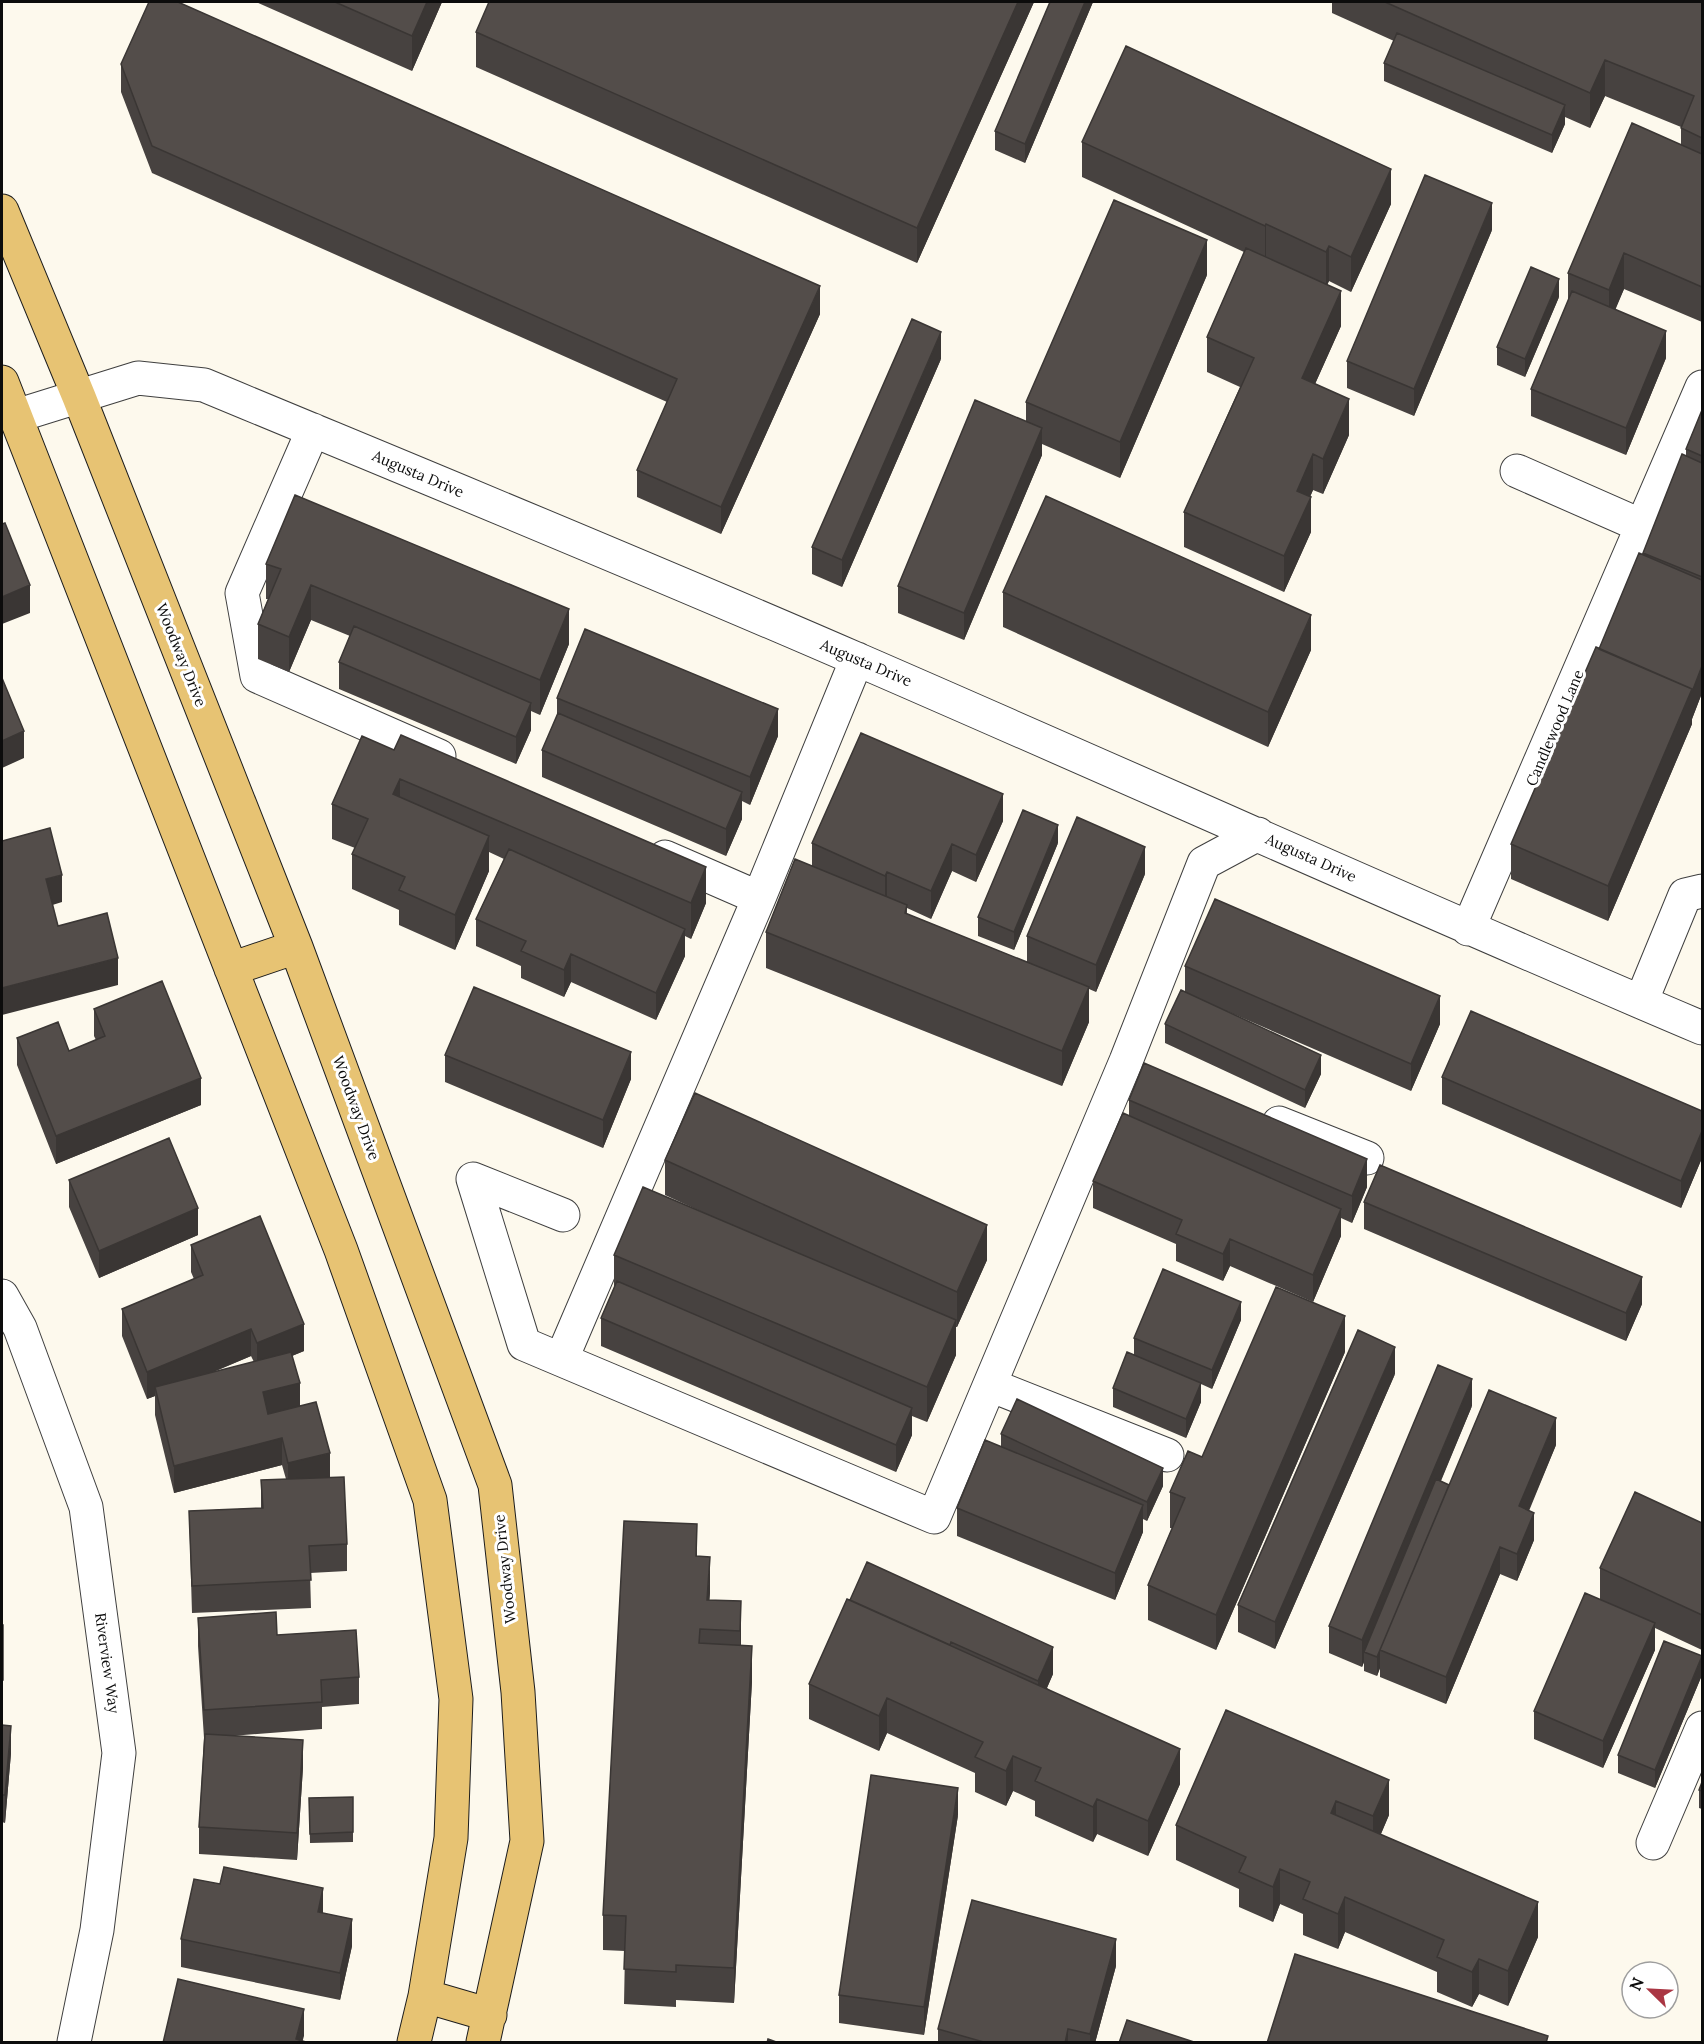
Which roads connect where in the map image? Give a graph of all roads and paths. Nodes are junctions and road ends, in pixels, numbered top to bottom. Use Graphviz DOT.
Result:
graph roads {
  1 [pos="2,211"];
  2 [pos="2,382"];
  3 [pos="1702,387"];
  4 [pos="79,396"];
  5 [pos="16,416"];
  6 [pos="313,430"];
  7 [pos="1517,471"];
  8 [pos="1642,526"];
  9 [pos="857,659"];
  10 [pos="462,766"];
  11 [pos="1258,834"];
  12 [pos="633,843"];
  13 [pos="1702,891"];
  14 [pos="759,898"];
  15 [pos="1468,929"];
  16 [pos="297,947"];
  17 [pos="231,969"];
  18 [pos="1641,1002"];
  19 [pos="1702,1029"];
  20 [pos="1126,1061"];
  21 [pos="1159,1074"];
  22 [pos="1246,1110"];
  23 [pos="1367,1158"];
  24 [pos="563,1215"];
  25 [pos="2,1296"];
  26 [pos="562,1358"];
  27 [pos="990,1385"];
  28 [pos="1167,1455"];
  29 [pos="1702,1728"];
  30 [pos="1653,1843"];
  31 [pos="425,1996"];
  32 [pos="486,2029"];
  33 [pos="74,2043"];
  34 [pos="414,2043"];
  1 -- 4 [label="main road, Woodway Drive"];
  2 -- 5 [label="main road"];
  3 -- 8 [label="street, Candlewood Lane"];
  4 -- 5 [label="street, Augusta Drive"];
  4 -- 6 [label="street, Augusta Drive"];
  4 -- 16 [label="main road, Woodway Drive"];
  5 -- 17 [label="main road"];
  6 -- 9 [label="street, Augusta Drive"];
  6 -- 10 [label="street"];
  7 -- 8 [label="street"];
  8 -- 15 [label="street, Candlewood Lane"];
  9 -- 11 [label="street, Augusta Drive"];
  9 -- 14 [label="street"];
  11 -- 15 [label="street, Augusta Drive"];
  11 -- 20 [label="street"];
  12 -- 14 [label="street"];
  13 -- 18 [label="street"];
  14 -- 26 [label="street"];
  15 -- 18 [label="street, Augusta Drive"];
  16 -- 17 [label="main road"];
  16 -- 32 [label="main road, Woodway Drive"];
  17 -- 31 [label="main road"];
  18 -- 19 [label="street, Augusta Drive"];
  20 -- 21 [label="street"];
  20 -- 27 [label="street"];
  22 -- 23 [label="street"];
  24 -- 26 [label="street"];
  25 -- 33 [label="street, Riverview Way"];
  26 -- 27 [label="street"];
  27 -- 28 [label="street"];
  29 -- 30 [label="street"];
  31 -- 32 [label="main road"];
  31 -- 34 [label="main road"];
}
